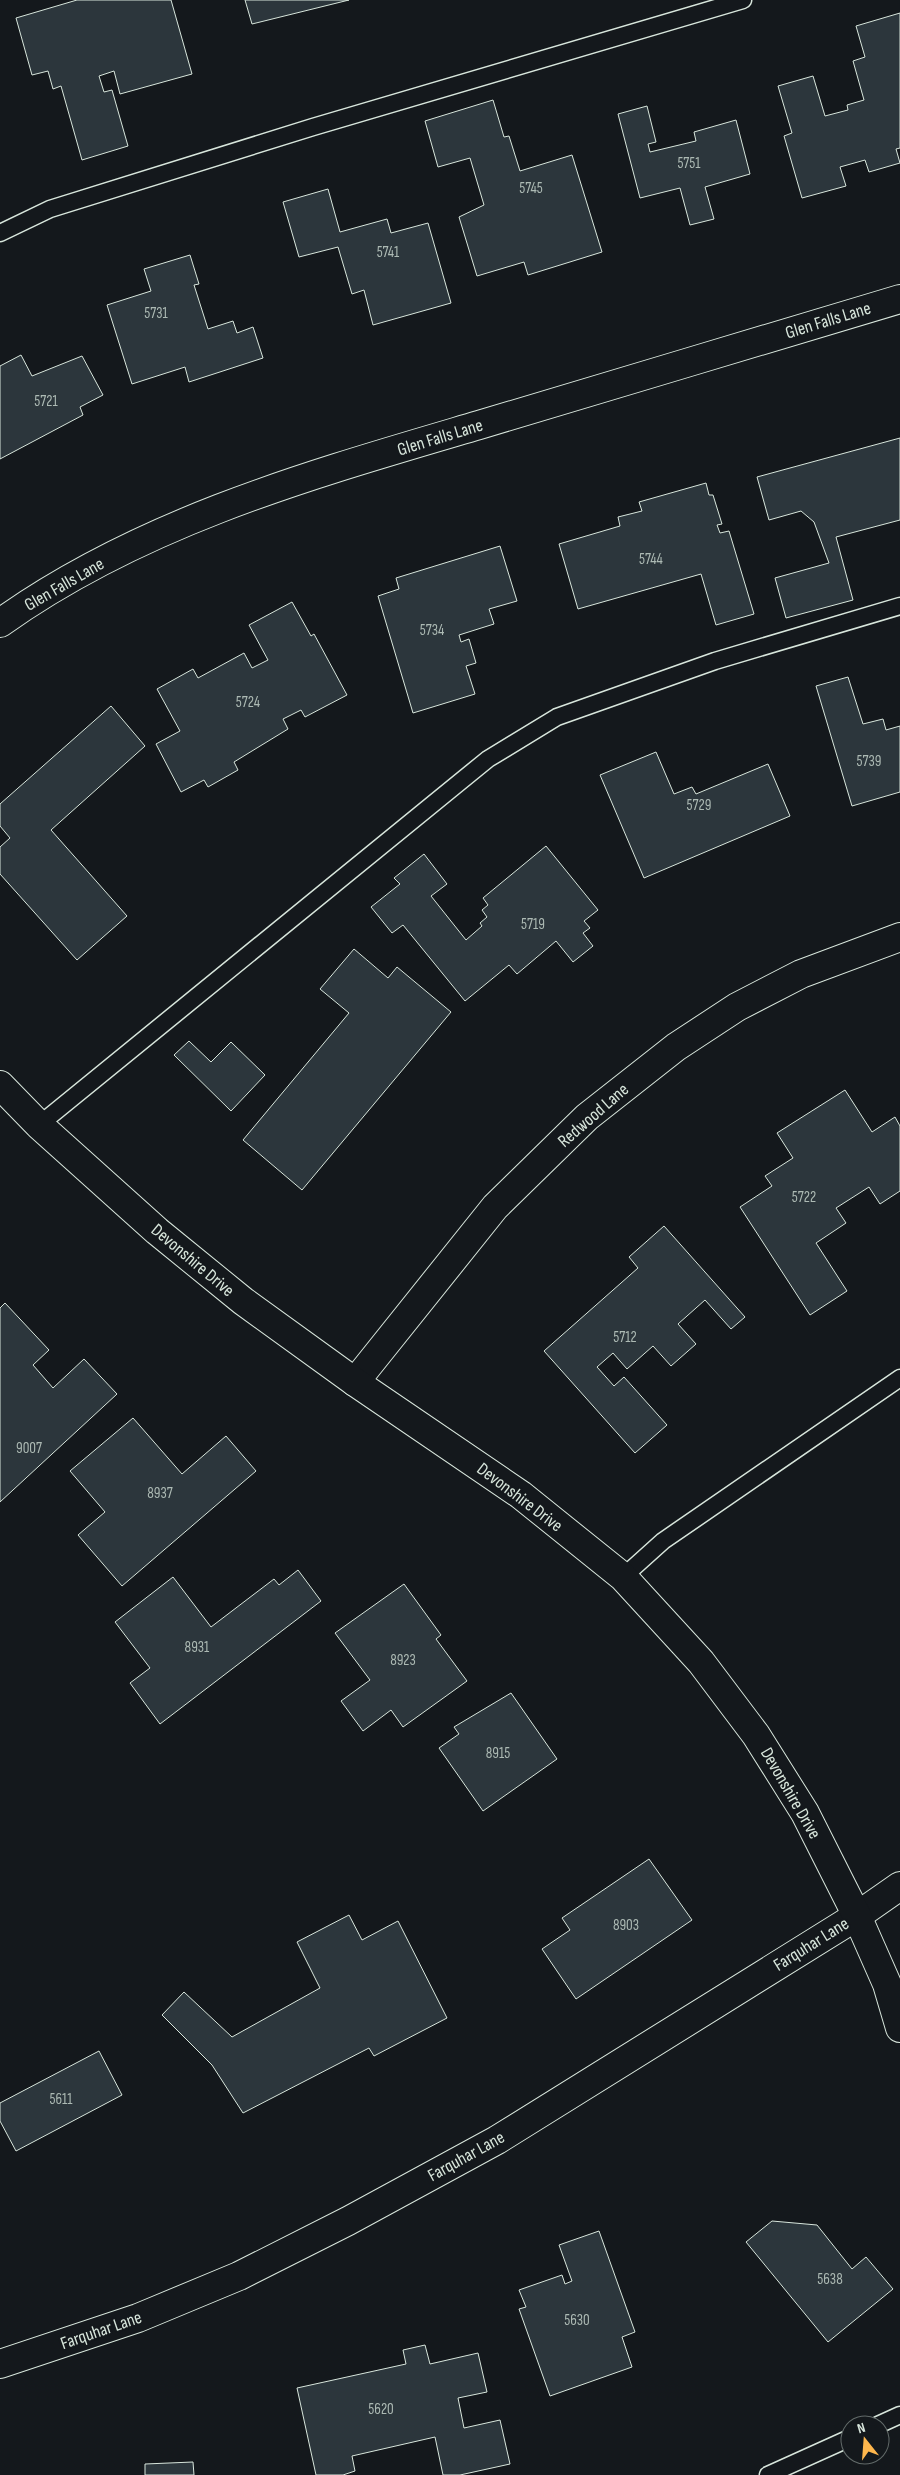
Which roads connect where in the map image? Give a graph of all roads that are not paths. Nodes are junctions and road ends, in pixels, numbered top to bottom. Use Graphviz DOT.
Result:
graph roads {
  1 [pos="743,0"];
  2 [pos="0,234"];
  3 [pos="900,299"];
  4 [pos="900,606"];
  5 [pos="0,623"];
  6 [pos="900,937"];
  7 [pos="0,1085"];
  8 [pos="39,1125"];
  9 [pos="900,1378"];
  10 [pos="355,1382"];
  11 [pos="623,1577"];
  12 [pos="900,1886"];
  13 [pos="858,1916"];
  14 [pos="900,2028"];
  15 [pos="0,2364"];
  16 [pos="840,2443"];
  17 [pos="768,2475"];
  1 -- 2 [label="lane"];
  3 -- 5 [label="street, Glen Falls Lane"];
  4 -- 8 [label="lane"];
  6 -- 10 [label="street, Redwood Lane"];
  7 -- 8 [label="street, Devonshire Drive"];
  8 -- 10 [label="street, Devonshire Drive"];
  9 -- 11 [label="lane"];
  10 -- 11 [label="street, Devonshire Drive"];
  11 -- 13 [label="street, Devonshire Drive"];
  12 -- 13 [label="street, Farquhar Lane"];
  13 -- 14 [label="street, Devonshire Drive"];
  13 -- 15 [label="street, Farquhar Lane"];
  16 -- 17 [label="lane"];
}
